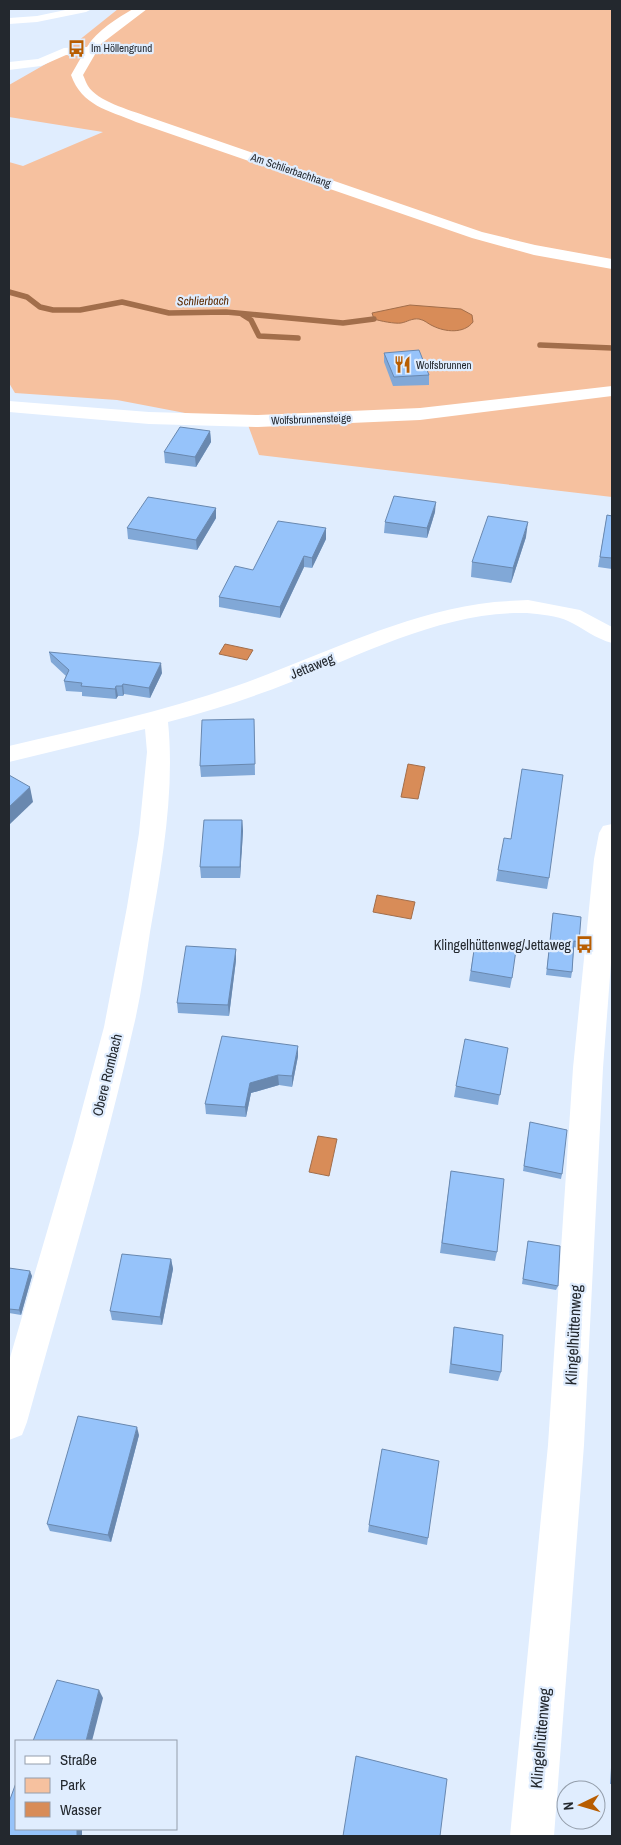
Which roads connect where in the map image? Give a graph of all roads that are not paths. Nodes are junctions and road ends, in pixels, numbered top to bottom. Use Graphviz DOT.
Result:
graph roads {
  1 [pos="86,9"];
  2 [pos="141,9"];
  3 [pos="9,20"];
  4 [pos="90,50"];
  5 [pos="9,66"];
  6 [pos="612,264"];
  7 [pos="612,391"];
  8 [pos="9,406"];
  9 [pos="612,636"];
  10 [pos="156,719"];
  11 [pos="9,754"];
  12 [pos="612,833"];
  13 [pos="9,1422"];
  14 [pos="532,1836"];
  1 -- 3 [label="street"];
  2 -- 4 [label="street, Am Schlierbachhang"];
  4 -- 5 [label="street"];
  4 -- 6 [label="street, Am Schlierbachhang"];
  7 -- 8 [label="street, Wolfsbrunnensteige"];
  9 -- 10 [label="street, Jettaweg"];
  10 -- 11 [label="street, Jettaweg"];
  10 -- 13 [label="street, Obere Rombach"];
  12 -- 14 [label="street, Klingelhüttenweg"];
}
